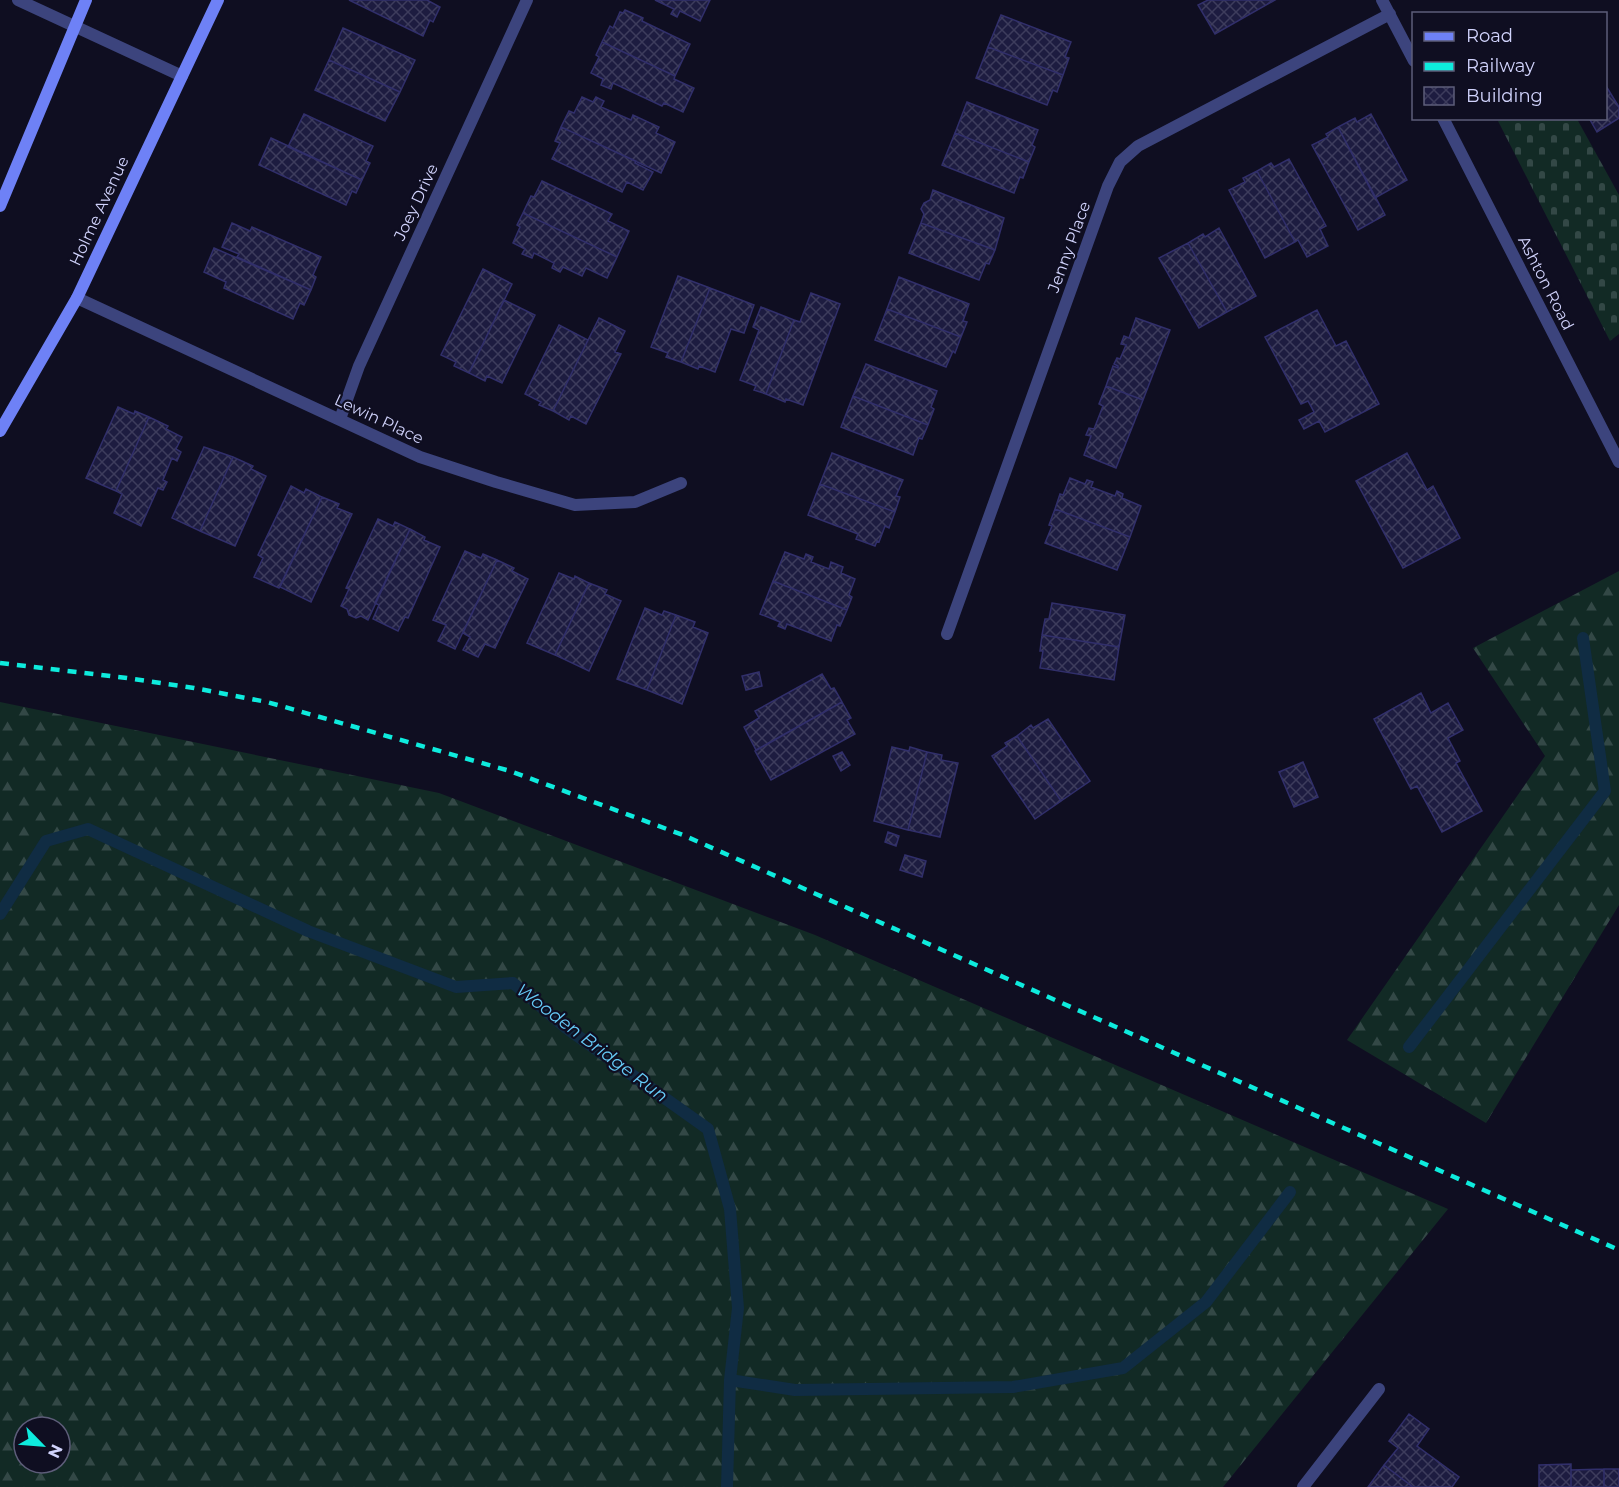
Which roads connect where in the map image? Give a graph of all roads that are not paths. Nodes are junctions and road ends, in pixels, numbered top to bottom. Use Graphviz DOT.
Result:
graph roads {
  1 [pos="18,0"];
  2 [pos="86,0"];
  3 [pos="218,0"];
  4 [pos="527,0"];
  5 [pos="1382,0"];
  6 [pos="1390,14"];
  7 [pos="74,26"];
  8 [pos="1412,59"];
  9 [pos="182,76"];
  10 [pos="1444,120"];
  11 [pos="0,206"];
  12 [pos="77,298"];
  13 [pos="340,419"];
  14 [pos="0,431"];
  15 [pos="1619,462"];
  16 [pos="681,483"];
  17 [pos="947,634"];
  18 [pos="1378,1389"];
  19 [pos="1303,1487"];
  1 -- 7 [label="street"];
  2 -- 7 [label="main road"];
  3 -- 9 [label="main road, Holme Avenue"];
  4 -- 13 [label="street, Joey Drive"];
  5 -- 6 [label="street"];
  6 -- 8 [label="street"];
  6 -- 17 [label="street, Jenny Place"];
  7 -- 9 [label="street"];
  7 -- 11 [label="main road"];
  9 -- 12 [label="main road, Holme Avenue"];
  10 -- 15 [label="street, Ashton Road"];
  12 -- 13 [label="street, Lewin Place"];
  12 -- 14 [label="main road, Holme Avenue"];
  13 -- 16 [label="street, Lewin Place"];
  18 -- 19 [label="street"];
}
